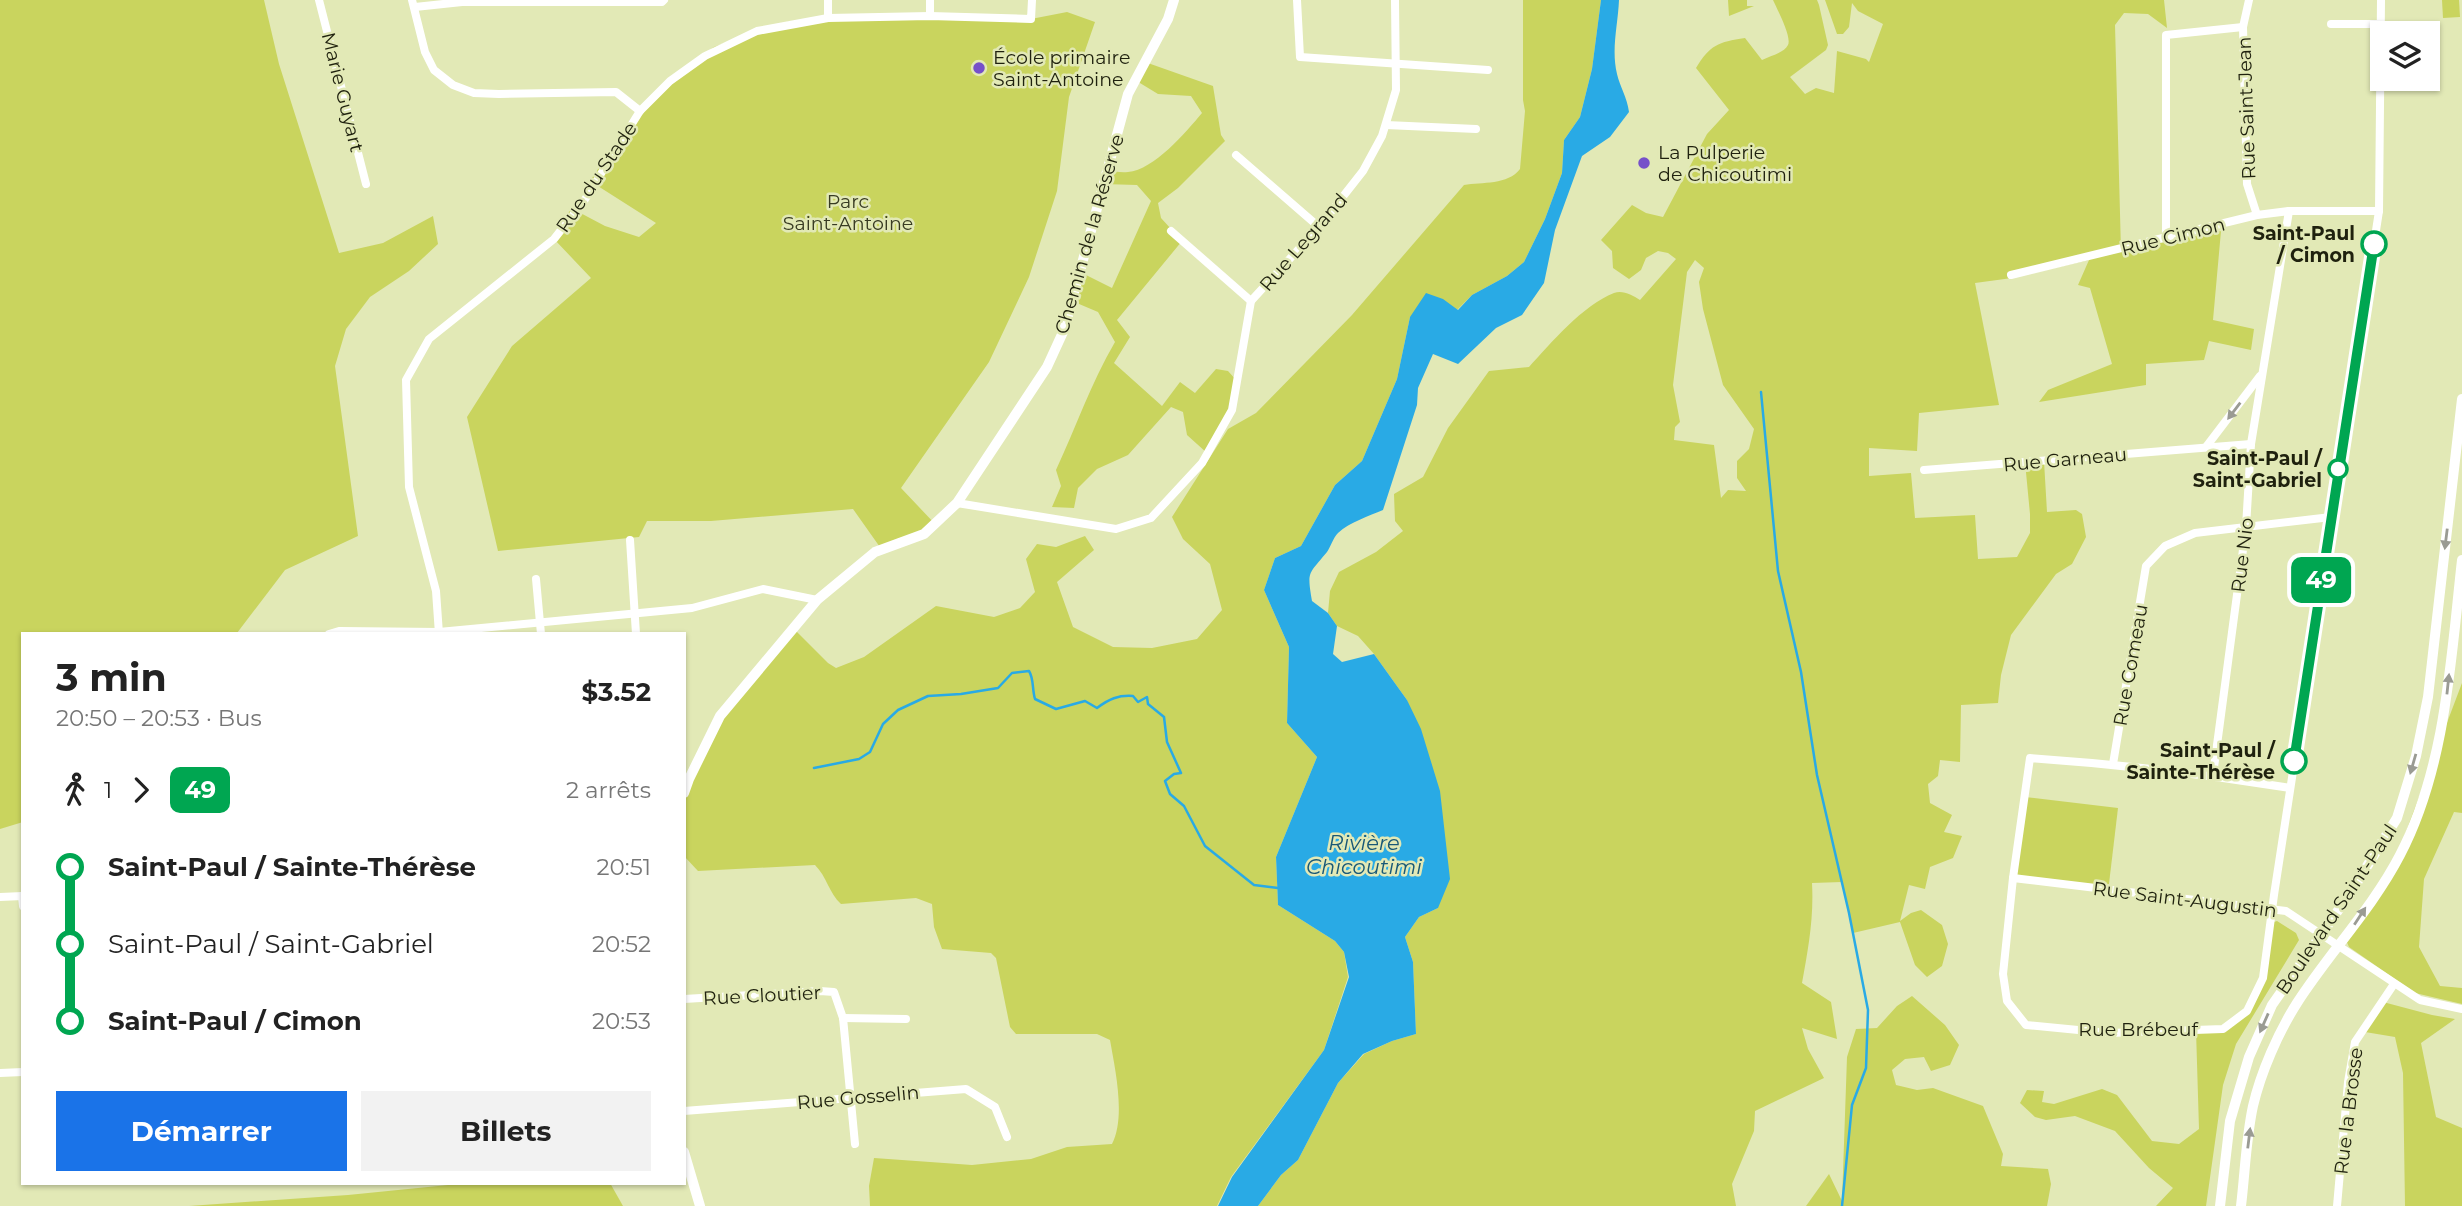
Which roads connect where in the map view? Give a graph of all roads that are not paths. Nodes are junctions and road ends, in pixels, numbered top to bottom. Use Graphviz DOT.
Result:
graph roads {
  1 [pos="319,0"];
  2 [pos="664,0"];
  3 [pos="828,0"];
  4 [pos="930,0"];
  5 [pos="1032,0"];
  6 [pos="1174,0"];
  7 [pos="1297,0"];
  8 [pos="1395,0"];
  9 [pos="2249,0"];
  10 [pos="2381,0"];
  11 [pos="413,4"];
  12 [pos="930,16"];
  13 [pos="828,18"];
  14 [pos="2381,21"];
  15 [pos="2331,24"];
  16 [pos="2370,24"];
  17 [pos="2243,27"];
  18 [pos="1396,63"];
  19 [pos="1488,69"];
  20 [pos="2380,91"];
  21 [pos="640,111"];
  22 [pos="1386,125"];
  23 [pos="1476,129"];
  24 [pos="1236,155"];
  25 [pos="366,184"];
  26 [pos="2289,211"];
  27 [pos="2379,211"];
  28 [pos="2257,215"];
  29 [pos="1319,227"];
  30 [pos="1171,231"];
  31 [pos="2166,238"];
  32 [pos="2011,275"];
  33 [pos="1251,302"];
  34 [pos="2262,374"];
  35 [pos="2462,398"];
  36 [pos="2251,444"];
  37 [pos="2206,447"];
  38 [pos="1924,470"];
  39 [pos="957,503"];
  40 [pos="2330,517"];
  41 [pos="2246,527"];
  42 [pos="630,540"];
  43 [pos="2462,560"];
  44 [pos="536,579"];
  45 [pos="817,600"];
  46 [pos="635,613"];
  47 [pos="540,622"];
  48 [pos="439,632"];
  49 [pos="448,632"];
  50 [pos="541,632"];
  51 [pos="636,632"];
  52 [pos="2113,764"];
  53 [pos="2213,775"];
  54 [pos="686,787"];
  55 [pos="2290,788"];
  56 [pos="2013,878"];
  57 [pos="21,896"];
  58 [pos="0,897"];
  59 [pos="2273,911"];
  60 [pos="2322,934"];
  61 [pos="2343,947"];
  62 [pos="2394,984"];
  63 [pos="686,999"];
  64 [pos="2462,1009"];
  65 [pos="843,1018"];
  66 [pos="906,1019"];
  67 [pos="21,1072"];
  68 [pos="0,1073"];
  69 [pos="850,1098"];
  70 [pos="686,1111"];
  71 [pos="1007,1137"];
  72 [pos="855,1144"];
  73 [pos="686,1159"];
  74 [pos="700,1206"];
  75 [pos="2220,1206"];
  76 [pos="2241,1206"];
  77 [pos="2337,1206"];
  1 -- 25 [label="street, Marie Guyart"];
  2 -- 11 [label="street"];
  3 -- 13 [label="street"];
  4 -- 12 [label="street"];
  5 -- 12 [label="street, Rue du Stade"];
  6 -- 39 [label="street, Chemin de la Réserve"];
  7 -- 18 [label="street"];
  8 -- 18 [label="street, Rue Legrand"];
  9 -- 17 [label="street, Rue Saint-Jean"];
  10 -- 14 [label="street, Rue Brébeuf"];
  11 -- 21 [label="street"];
  12 -- 13 [label="street, Rue du Stade"];
  13 -- 21 [label="street, Rue du Stade"];
  15 -- 16 [label="street"];
  17 -- 28 [label="street, Rue Saint-Jean"];
  17 -- 31 [label="street"];
  18 -- 19 [label="street"];
  18 -- 22 [label="street, Rue Legrand"];
  20 -- 27 [label="street, Rue Brébeuf"];
  21 -- 48 [label="street, Rue du Stade"];
  22 -- 23 [label="street"];
  22 -- 29 [label="street, Rue Legrand"];
  24 -- 29 [label="street"];
  26 -- 27 [label="street, Rue Cimon"];
  26 -- 28 [label="street, Rue Cimon"];
  26 -- 34 [label="street, Rue Nio"];
  27 -- 40 [label="street, Rue Brébeuf"];
  28 -- 31 [label="street, Rue Cimon"];
  29 -- 33 [label="street, Rue Legrand"];
  30 -- 33 [label="street"];
  31 -- 32 [label="street, Rue Cimon"];
  33 -- 39 [label="street, Rue Legrand"];
  34 -- 36 [label="street, Rue Nio"];
  34 -- 37 [label="street, one-way"];
  35 -- 60 [label="main road, Boulevard Saint-Paul, one-way"];
  36 -- 37 [label="street, Rue Garneau"];
  36 -- 41 [label="street, Rue Nio"];
  37 -- 38 [label="street, Rue Garneau"];
  39 -- 45 [label="street, Chemin de la Réserve"];
  40 -- 41 [label="street"];
  40 -- 55 [label="street, Rue Brébeuf"];
  41 -- 52 [label="street, Rue Comeau"];
  41 -- 53 [label="street, Rue Nio"];
  42 -- 46 [label="street"];
  61 -- 43 [label="main road, Boulevard Saint-Paul, one-way"];
  44 -- 47 [label="street"];
  45 -- 46 [label="street"];
  45 -- 54 [label="street, Chemin de la Réserve"];
  46 -- 47 [label="street"];
  46 -- 51 [label="street"];
  47 -- 49 [label="street"];
  47 -- 50 [label="street"];
  52 -- 53 [label="street"];
  52 -- 56 [label="street, Rue Brébeuf"];
  53 -- 55 [label="street"];
  55 -- 59 [label="street, Rue Brébeuf"];
  56 -- 59 [label="street, Rue Saint-Augustin"];
  56 -- 59 [label="street, Rue Brébeuf"];
  57 -- 58 [label="street"];
  59 -- 60 [label="street, Rue Saint-Augustin"];
  60 -- 61 [label="street, Rue Saint-Augustin"];
  60 -- 75 [label="main road, Boulevard Saint-Paul, one-way"];
  61 -- 62 [label="street, Rue Saint-Augustin"];
  76 -- 61 [label="main road, Boulevard Saint-Paul, one-way"];
  62 -- 64 [label="street, Rue Saint-Augustin"];
  62 -- 77 [label="street, Rue la Brosse"];
  63 -- 65 [label="street, Rue Cloutier"];
  65 -- 66 [label="street, Rue Cloutier"];
  65 -- 69 [label="street"];
  67 -- 68 [label="street"];
  69 -- 70 [label="street, Rue Gosselin"];
  69 -- 71 [label="street, Rue Gosselin"];
  69 -- 72 [label="street"];
  73 -- 74 [label="street"];
}
